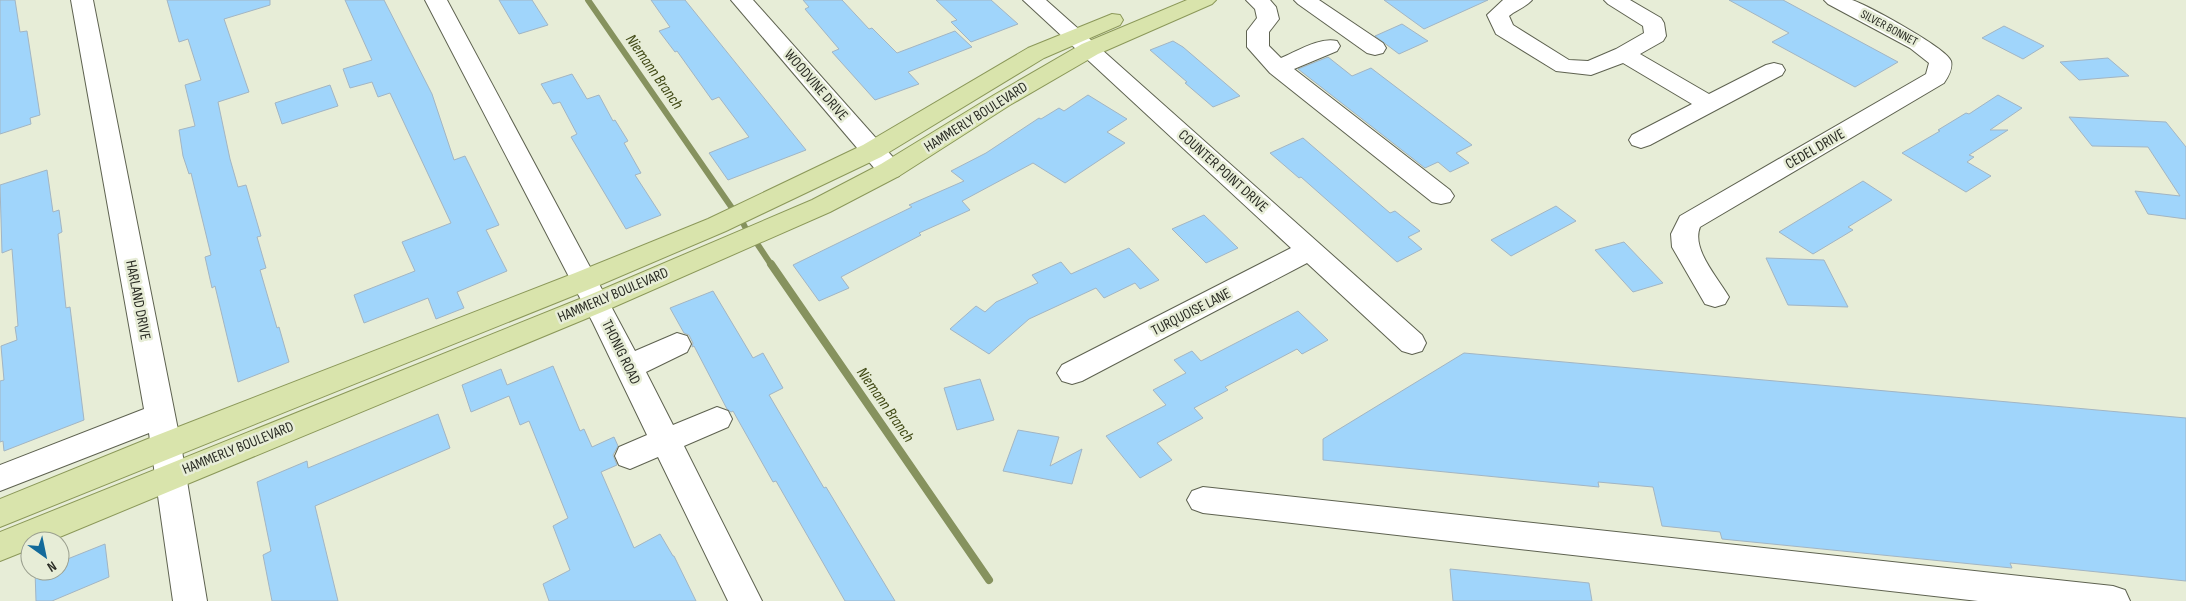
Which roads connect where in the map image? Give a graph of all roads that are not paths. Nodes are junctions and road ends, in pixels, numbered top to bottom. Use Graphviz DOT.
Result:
graph roads {
  1 [pos="82,0"];
  2 [pos="436,0"];
  3 [pos="742,0"];
  4 [pos="1034,0"];
  5 [pos="1159,0"];
  6 [pos="1205,0"];
  7 [pos="1257,0"];
  8 [pos="1305,0"];
  9 [pos="1615,0"];
  10 [pos="1835,0"];
  11 [pos="1510,2"];
  12 [pos="1082,42"];
  13 [pos="1329,46"];
  14 [pos="1375,48"];
  15 [pos="1624,54"];
  16 [pos="1940,61"];
  17 [pos="1278,68"];
  18 [pos="1774,70"];
  19 [pos="1710,104"];
  20 [pos="1640,140"];
  21 [pos="872,151"];
  22 [pos="890,170"];
  23 [pos="1441,196"];
  24 [pos="1310,250"];
  25 [pos="591,292"];
  26 [pos="1715,297"];
  27 [pos="1412,343"];
  28 [pos="677,344"];
  29 [pos="629,367"];
  30 [pos="1072,373"];
  31 [pos="717,419"];
  32 [pos="665,440"];
  33 [pos="165,445"];
  34 [pos="630,456"];
  35 [pos="0,478"];
  36 [pos="1203,500"];
  37 [pos="0,513"];
  38 [pos="0,546"];
  39 [pos="190,601"];
  40 [pos="745,601"];
  41 [pos="2113,601"];
  1 -- 33 [label="street, HARLAND DRIVE"];
  2 -- 25 [label="street, THONIG ROAD"];
  3 -- 21 [label="street, WOODVINE DRIVE"];
  4 -- 12 [label="street, COUNTER POINT DRIVE"];
  5 -- 12 [label="main road, HAMMERLY BOULEVARD"];
  6 -- 12 [label="main road, HAMMERLY BOULEVARD"];
  7 -- 17 [label="street"];
  8 -- 14 [label="street"];
  9 -- 15 [label="street"];
  10 -- 16 [label="street, SILVER BONNET"];
  11 -- 15 [label="street"];
  12 -- 21 [label="main road, HAMMERLY BOULEVARD"];
  12 -- 22 [label="main road, HAMMERLY BOULEVARD"];
  12 -- 24 [label="street, COUNTER POINT DRIVE"];
  13 -- 17 [label="street"];
  15 -- 19 [label="street"];
  16 -- 26 [label="street, CEDEL DRIVE"];
  17 -- 23 [label="street"];
  18 -- 19 [label="street"];
  19 -- 20 [label="street"];
  21 -- 22 [label="street, WOODVINE DRIVE"];
  21 -- 25 [label="main road, HAMMERLY BOULEVARD"];
  22 -- 25 [label="main road, HAMMERLY BOULEVARD"];
  24 -- 27 [label="street, COUNTER POINT DRIVE"];
  24 -- 30 [label="street, TURQUOISE LANE"];
  25 -- 29 [label="street, THONIG ROAD"];
  25 -- 33 [label="main road, HAMMERLY BOULEVARD"];
  28 -- 29 [label="street"];
  29 -- 32 [label="street, THONIG ROAD"];
  31 -- 32 [label="street"];
  32 -- 34 [label="street"];
  32 -- 40 [label="street, THONIG ROAD"];
  33 -- 35 [label="street"];
  33 -- 37 [label="main road, HAMMERLY BOULEVARD"];
  33 -- 38 [label="main road, HAMMERLY BOULEVARD"];
  33 -- 39 [label="street, HARLAND DRIVE"];
  36 -- 41 [label="street"];
}
